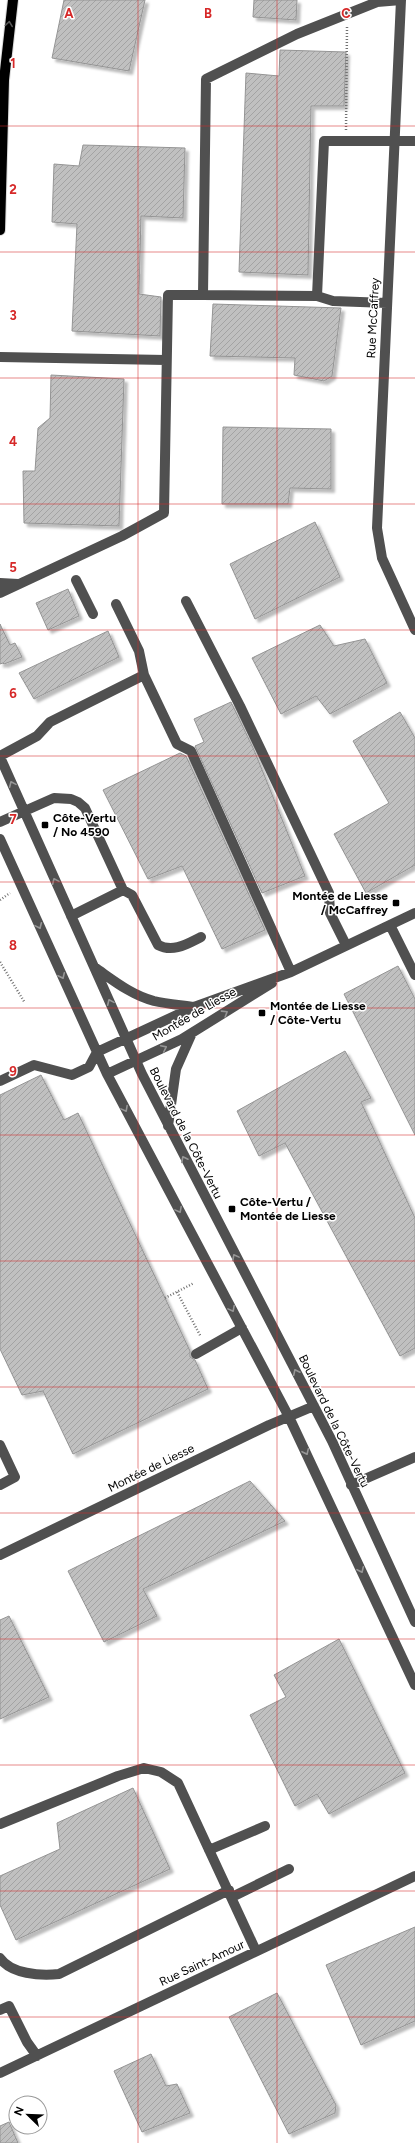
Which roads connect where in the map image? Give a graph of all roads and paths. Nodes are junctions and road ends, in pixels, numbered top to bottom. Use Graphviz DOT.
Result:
graph roads {
  1 [pos="13,0"];
  2 [pos="401,0"];
  3 [pos="347,26"];
  4 [pos="346,141"];
  5 [pos="395,141"];
  6 [pos="415,141"];
  7 [pos="0,230"];
  8 [pos="203,295"];
  9 [pos="317,296"];
  10 [pos="387,303"];
  11 [pos="0,357"];
  12 [pos="166,360"];
  13 [pos="76,580"];
  14 [pos="0,583"];
  15 [pos="18,584"];
  16 [pos="0,593"];
  17 [pos="186,601"];
  18 [pos="116,604"];
  19 [pos="93,614"];
  20 [pos="415,630"];
  21 [pos="144,675"];
  22 [pos="0,756"];
  23 [pos="24,811"];
  24 [pos="0,822"];
  25 [pos="0,839"];
  26 [pos="123,890"];
  27 [pos="10,893"];
  28 [pos="1,900"];
  29 [pos="0,904"];
  30 [pos="415,913"];
  31 [pos="71,916"];
  32 [pos="390,925"];
  33 [pos="201,937"];
  34 [pos="346,945"];
  35 [pos="0,962"];
  36 [pos="94,967"];
  37 [pos="291,972"];
  38 [pos="415,975"];
  39 [pos="25,1004"];
  40 [pos="194,1007"];
  41 [pos="192,1033"];
  42 [pos="126,1038"];
  43 [pos="97,1052"];
  44 [pos="136,1062"];
  45 [pos="89,1067"];
  46 [pos="107,1074"];
  47 [pos="0,1081"];
  48 [pos="168,1126"];
  49 [pos="194,1283"];
  50 [pos="177,1292"];
  51 [pos="165,1298"];
  52 [pos="242,1328"];
  53 [pos="198,1330"];
  54 [pos="196,1354"];
  55 [pos="314,1406"];
  56 [pos="289,1417"];
  57 [pos="0,1445"];
  58 [pos="415,1457"];
  59 [pos="0,1485"];
  60 [pos="351,1485"];
  61 [pos="0,1555"];
  62 [pos="415,1622"];
  63 [pos="415,1685"];
  64 [pos="0,1824"];
  65 [pos="265,1826"];
  66 [pos="210,1850"];
  67 [pos="289,1869"];
  68 [pos="415,1876"];
  69 [pos="231,1893"];
  70 [pos="256,1951"];
  71 [pos="0,1958"];
  72 [pos="0,2010"];
  73 [pos="37,2056"];
  74 [pos="0,2073"];
  7 -- 1 [label="main road, one-way"];
  2 -- 5 [label="street, Rue McCaffrey"];
  2 -- 8 [label="street"];
  3 -- 4 [label="path"];
  4 -- 5 [label="street"];
  4 -- 9 [label="street"];
  5 -- 6 [label="street"];
  5 -- 10 [label="street, Rue McCaffrey"];
  8 -- 9 [label="street"];
  8 -- 12 [label="street"];
  9 -- 10 [label="street"];
  10 -- 20 [label="street, Rue McCaffrey"];
  11 -- 12 [label="street"];
  12 -- 15 [label="street"];
  13 -- 19 [label="street"];
  14 -- 15 [label="street"];
  15 -- 16 [label="street"];
  17 -- 34 [label="street"];
  18 -- 21 [label="street"];
  21 -- 22 [label="street"];
  21 -- 37 [label="street"];
  23 -- 22 [label="street, Boulevard de la Côte-Vertu, one-way"];
  23 -- 24 [label="street"];
  23 -- 26 [label="street"];
  31 -- 23 [label="street, Boulevard de la Côte-Vertu, one-way"];
  25 -- 43 [label="street, one-way"];
  26 -- 31 [label="street"];
  26 -- 33 [label="street"];
  27 -- 28 [label="path"];
  28 -- 29 [label="path"];
  30 -- 32 [label="street, Montée de Liesse"];
  31 -- 36 [label="street, Boulevard de la Côte-Vertu"];
  32 -- 34 [label="street, Montée de Liesse"];
  32 -- 38 [label="street"];
  34 -- 37 [label="street, Montée de Liesse"];
  35 -- 39 [label="path"];
  36 -- 40 [label="street"];
  42 -- 36 [label="street, Boulevard de la Côte-Vertu, one-way"];
  37 -- 40 [label="street, Montée de Liesse"];
  41 -- 37 [label="street, Montée de Liesse, one-way"];
  40 -- 42 [label="street, Montée de Liesse"];
  44 -- 41 [label="street, Montée de Liesse, one-way"];
  41 -- 48 [label="street"];
  42 -- 43 [label="street, Montée de Liesse"];
  42 -- 44 [label="street, Boulevard de la Côte-Vertu"];
  43 -- 45 [label="street"];
  43 -- 46 [label="street"];
  44 -- 46 [label="street, Montée de Liesse"];
  44 -- 48 [label="street, Boulevard de la Côte-Vertu"];
  45 -- 46 [label="street"];
  45 -- 47 [label="street"];
  46 -- 52 [label="street, one-way"];
  55 -- 48 [label="street, Boulevard de la Côte-Vertu, one-way"];
  49 -- 50 [label="path"];
  50 -- 51 [label="path"];
  50 -- 53 [label="path"];
  52 -- 54 [label="street"];
  52 -- 56 [label="street"];
  55 -- 56 [label="street, Montée de Liesse"];
  55 -- 60 [label="street, Boulevard de la Côte-Vertu"];
  56 -- 61 [label="street, Montée de Liesse"];
  56 -- 63 [label="street, one-way"];
  57 -- 59 [label="street"];
  58 -- 60 [label="street"];
  60 -- 62 [label="street, Boulevard de la Côte-Vertu"];
  64 -- 66 [label="street"];
  65 -- 66 [label="street"];
  66 -- 69 [label="street"];
  67 -- 69 [label="street"];
  68 -- 70 [label="street, Rue Saint-Amour"];
  69 -- 70 [label="street"];
  69 -- 71 [label="street"];
  70 -- 73 [label="street, Rue Saint-Amour"];
  72 -- 73 [label="street"];
  73 -- 74 [label="street, Rue Saint-Amour"];
}
